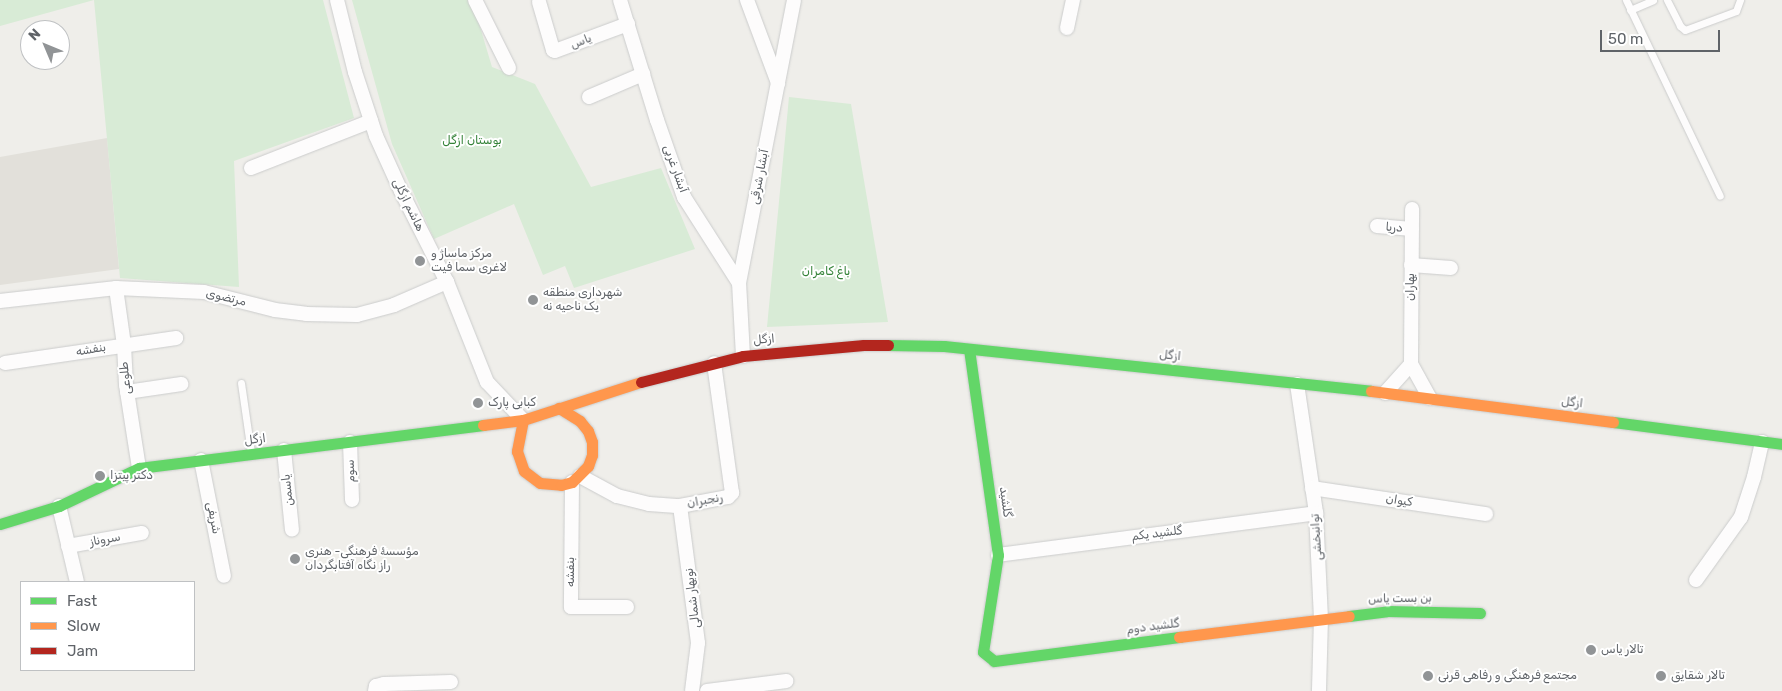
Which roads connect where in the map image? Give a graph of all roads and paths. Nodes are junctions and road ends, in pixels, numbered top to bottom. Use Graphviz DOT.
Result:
graph roads {
  1 [pos="337,0"];
  2 [pos="476,0"];
  3 [pos="620,0"];
  4 [pos="747,0"];
  5 [pos="794,0"];
  6 [pos="1073,0"];
  7 [pos="1626,0"];
  8 [pos="1653,0"];
  9 [pos="1667,0"];
  10 [pos="1740,0"];
  11 [pos="539,2"];
  12 [pos="1630,10"];
  13 [pos="628,24"];
  14 [pos="1067,28"];
  15 [pos="509,68"];
  16 [pos="643,74"];
  17 [pos="778,83"];
  18 [pos="588,98"];
  19 [pos="371,121"];
  20 [pos="251,168"];
  21 [pos="1720,196"];
  22 [pos="1412,209"];
  23 [pos="1377,226"];
  24 [pos="1412,229"];
  25 [pos="1412,265"];
  26 [pos="1451,268"];
  27 [pos="447,282"];
  28 [pos="739,283"];
  29 [pos="116,288"];
  30 [pos="0,301"];
  31 [pos="176,338"];
  32 [pos="124,345"];
  33 [pos="969,349"];
  34 [pos="744,356"];
  35 [pos="5,363"];
  36 [pos="714,363"];
  37 [pos="1412,364"];
  38 [pos="241,383"];
  39 [pos="182,384"];
  40 [pos="1297,384"];
  41 [pos="127,392"];
  42 [pos="1386,393"];
  43 [pos="1430,398"];
  44 [pos="559,408"];
  45 [pos="524,420"];
  46 [pos="350,442"];
  47 [pos="1762,442"];
  48 [pos="1782,444"];
  49 [pos="284,450"];
  50 [pos="252,454"];
  51 [pos="201,460"];
  52 [pos="139,468"];
  53 [pos="576,479"];
  54 [pos="1312,488"];
  55 [pos="352,500"];
  56 [pos="59,506"];
  57 [pos="680,506"];
  58 [pos="1316,513"];
  59 [pos="1486,514"];
  60 [pos="0,524"];
  61 [pos="292,530"];
  62 [pos="142,533"];
  63 [pos="68,546"];
  64 [pos="998,555"];
  65 [pos="224,576"];
  66 [pos="1696,580"];
  67 [pos="74,581"];
  68 [pos="627,607"];
  69 [pos="1480,613"];
  70 [pos="1322,618"];
  71 [pos="988,658"];
  72 [pos="786,681"];
  73 [pos="451,682"];
  74 [pos="375,691"];
  75 [pos="692,691"];
  76 [pos="707,691"];
  77 [pos="1319,691"];
  1 -- 19 [label="street, هاشم ازگلی"];
  2 -- 15 [label="street"];
  3 -- 13 [label="street"];
  4 -- 17 [label="street"];
  5 -- 17 [label="street, آبشار شرقی"];
  6 -- 14 [label="street"];
  7 -- 12 [label="lane"];
  8 -- 12 [label="lane"];
  9 -- 10 [label="lane"];
  11 -- 13 [label="street, یاس"];
  12 -- 21 [label="lane"];
  13 -- 16 [label="street, آبشار غربی"];
  16 -- 18 [label="street"];
  16 -- 28 [label="street, آبشار غربی"];
  17 -- 28 [label="street, آبشار شرقی"];
  19 -- 20 [label="street"];
  19 -- 27 [label="street, هاشم ازگلی"];
  22 -- 24 [label="street, بهاران"];
  23 -- 24 [label="street, دریا"];
  24 -- 25 [label="street, بهاران"];
  25 -- 26 [label="street"];
  25 -- 37 [label="street, بهاران"];
  27 -- 29 [label="street, مرتضوی"];
  27 -- 45 [label="street, هاشم ازگلی"];
  28 -- 34 [label="street, آبشار شرقی"];
  29 -- 30 [label="street, مرتضوی"];
  29 -- 32 [label="street, طلوعی"];
  31 -- 32 [label="street, بنفشه"];
  32 -- 35 [label="street, بنفشه"];
  32 -- 41 [label="street, طلوعی"];
  33 -- 34 [label="main road, ازگل"];
  33 -- 40 [label="main road, ازگل"];
  33 -- 64 [label="main road, گلشید"];
  34 -- 36 [label="main road, ازگل"];
  36 -- 44 [label="main road, ازگل"];
  36 -- 57 [label="street, رنجبران"];
  37 -- 42 [label="street"];
  37 -- 43 [label="street"];
  38 -- 50 [label="lane"];
  39 -- 41 [label="street"];
  40 -- 42 [label="main road, ازگل"];
  40 -- 54 [label="street, توانبخشی"];
  41 -- 52 [label="street, طلوعی"];
  42 -- 43 [label="main road, ازگل"];
  43 -- 47 [label="main road, ازگل"];
  44 -- 45 [label="main road"];
  44 -- 53 [label="main road"];
  45 -- 46 [label="main road, ازگل"];
  45 -- 53 [label="main road"];
  46 -- 49 [label="main road, ازگل"];
  46 -- 55 [label="street, سوم"];
  47 -- 48 [label="main road, ازگل"];
  47 -- 66 [label="street"];
  49 -- 50 [label="main road, ازگل"];
  49 -- 61 [label="street, یاسمن"];
  50 -- 51 [label="main road, ازگل"];
  51 -- 52 [label="main road, ازگل"];
  51 -- 65 [label="street, شریفی"];
  52 -- 56 [label="main road, ازگل"];
  53 -- 57 [label="street, رنجبران"];
  53 -- 68 [label="street, بنفشه"];
  54 -- 58 [label="street, توانبخشی"];
  54 -- 59 [label="street, کیوان"];
  56 -- 60 [label="main road, ازگل"];
  56 -- 63 [label="street"];
  57 -- 75 [label="street, نوبهار شمالی"];
  58 -- 64 [label="street, گلشيد يكم"];
  58 -- 70 [label="street, توانبخشی"];
  62 -- 63 [label="street, سروناز"];
  63 -- 67 [label="street"];
  64 -- 71 [label="main road, گلشید"];
  69 -- 70 [label="main road, بن بست یاس"];
  70 -- 71 [label="main road, گلشيد دوم"];
  70 -- 77 [label="street, توانبخشی"];
  72 -- 76 [label="street"];
  73 -- 74 [label="street"];
}
